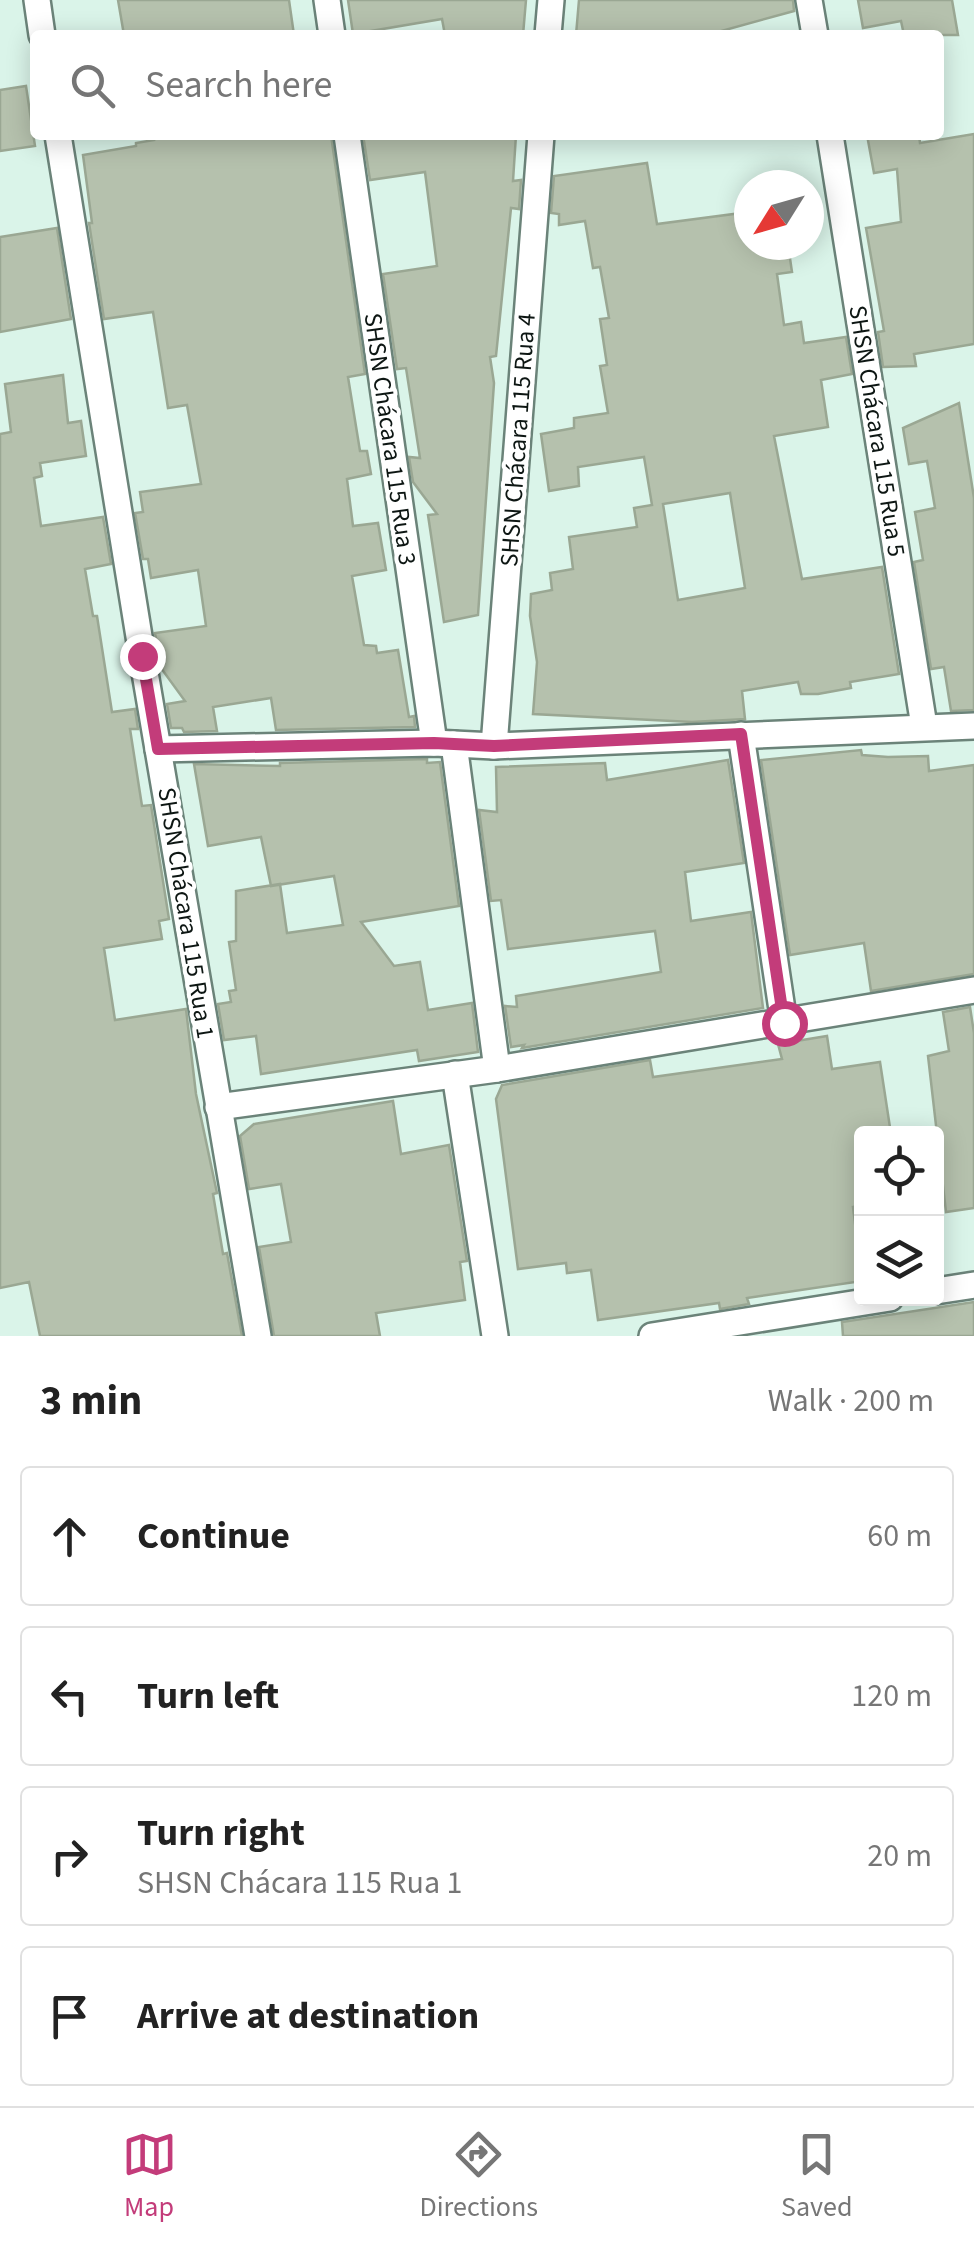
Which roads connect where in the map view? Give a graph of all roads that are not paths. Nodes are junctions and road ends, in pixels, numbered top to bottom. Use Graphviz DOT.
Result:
graph roads {
  1 [pos="36,0"];
  2 [pos="327,0"];
  3 [pos="551,0"];
  4 [pos="809,0"];
  5 [pos="41,30"];
  6 [pos="331,30"];
  7 [pos="548,30"];
  8 [pos="814,30"];
  9 [pos="59,140"];
  10 [pos="348,140"];
  11 [pos="541,140"];
  12 [pos="831,140"];
  13 [pos="924,726"];
  14 [pos="974,726"];
  15 [pos="741,734"];
  16 [pos="444,744"];
  17 [pos="494,746"];
  18 [pos="158,749"];
  19 [pos="974,990"];
  20 [pos="784,1023"];
  21 [pos="498,1069"];
  22 [pos="455,1074"];
  23 [pos="218,1107"];
  24 [pos="974,1285"];
  25 [pos="944,1290"];
  26 [pos="854,1304"];
  27 [pos="258,1336"];
  28 [pos="495,1336"];
  29 [pos="652,1336"];
  1 -- 5 [label="street"];
  2 -- 6 [label="street"];
  3 -- 7 [label="street"];
  4 -- 8 [label="street"];
  9 -- 18 [label="street, SHSN Chácara 115 Rua 1"];
  10 -- 16 [label="street, SHSN Chácara 115 Rua 3"];
  11 -- 17 [label="street, SHSN Chácara 115 Rua 4"];
  12 -- 13 [label="street, SHSN Chácara 115 Rua 5"];
  13 -- 14 [label="street"];
  13 -- 15 [label="street"];
  15 -- 17 [label="street"];
  15 -- 20 [label="street"];
  16 -- 17 [label="street"];
  16 -- 18 [label="street"];
  16 -- 21 [label="street, SHSN Chácara 115 Rua 3"];
  18 -- 23 [label="street, SHSN Chácara 115 Rua 1"];
  19 -- 20 [label="street"];
  20 -- 21 [label="street"];
  21 -- 22 [label="street"];
  22 -- 23 [label="street"];
  22 -- 28 [label="street"];
  23 -- 27 [label="street, SHSN Chácara 115 Rua 1"];
  24 -- 25 [label="street"];
  26 -- 29 [label="street"];
}
